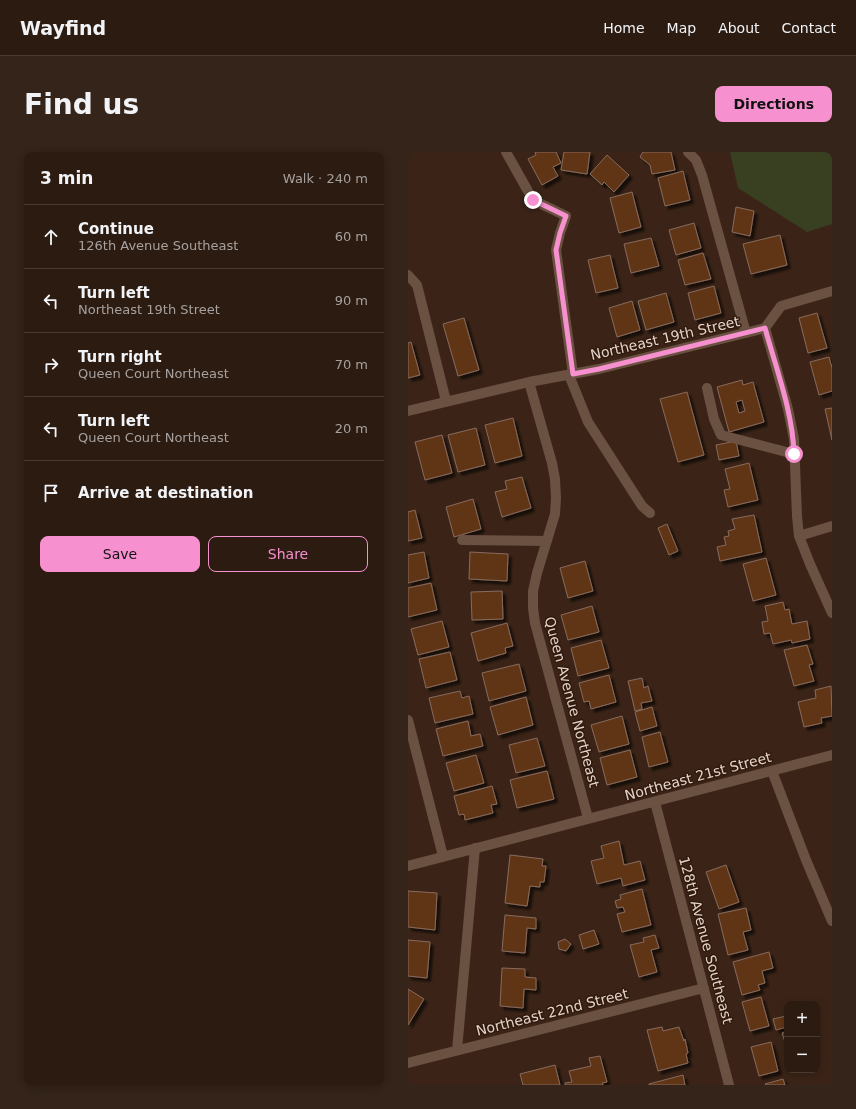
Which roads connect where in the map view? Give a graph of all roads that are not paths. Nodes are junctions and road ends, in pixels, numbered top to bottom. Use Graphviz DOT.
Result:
graph roads {
  1 [pos="507,152"];
  2 [pos="688,152"];
  3 [pos="408,275"];
  4 [pos="832,291"];
  5 [pos="765,328"];
  6 [pos="746,333"];
  7 [pos="571,374"];
  8 [pos="529,382"];
  9 [pos="707,388"];
  10 [pos="446,401"];
  11 [pos="408,411"];
  12 [pos="794,454"];
  13 [pos="650,513"];
  14 [pos="832,526"];
  15 [pos="799,536"];
  16 [pos="462,540"];
  17 [pos="546,541"];
  18 [pos="832,613"];
  19 [pos="408,720"];
  20 [pos="832,755"];
  21 [pos="772,771"];
  22 [pos="655,802"];
  23 [pos="588,818"];
  24 [pos="475,848"];
  25 [pos="444,856"];
  26 [pos="408,866"];
  27 [pos="832,921"];
  28 [pos="704,988"];
  29 [pos="457,1050"];
  30 [pos="408,1063"];
  31 [pos="729,1085"];
  1 -- 7 [label="street"];
  2 -- 6 [label="street"];
  3 -- 10 [label="street"];
  4 -- 5 [label="street"];
  5 -- 6 [label="street, Northeast 19th Street"];
  5 -- 12 [label="street"];
  6 -- 7 [label="street, Northeast 19th Street"];
  7 -- 8 [label="street, Northeast 19th Street"];
  7 -- 13 [label="street"];
  8 -- 10 [label="street, Northeast 19th Street"];
  8 -- 17 [label="street, Queen Avenue Northeast"];
  9 -- 12 [label="street"];
  10 -- 11 [label="street, Northeast 19th Street"];
  12 -- 15 [label="street"];
  14 -- 15 [label="street"];
  15 -- 18 [label="street"];
  16 -- 17 [label="street"];
  17 -- 23 [label="street, Queen Avenue Northeast"];
  19 -- 25 [label="street"];
  20 -- 21 [label="street, Northeast 21st Street"];
  21 -- 22 [label="street, Northeast 21st Street"];
  21 -- 27 [label="street"];
  22 -- 23 [label="street, Northeast 21st Street"];
  22 -- 28 [label="street, 128th Avenue Southeast"];
  23 -- 24 [label="street, Northeast 21st Street"];
  24 -- 25 [label="street, Northeast 21st Street"];
  24 -- 29 [label="street"];
  25 -- 26 [label="street, Northeast 21st Street"];
  28 -- 29 [label="street, Northeast 22nd Street"];
  28 -- 31 [label="street, 128th Avenue Southeast"];
  29 -- 30 [label="street, Northeast 22nd Street"];
}
